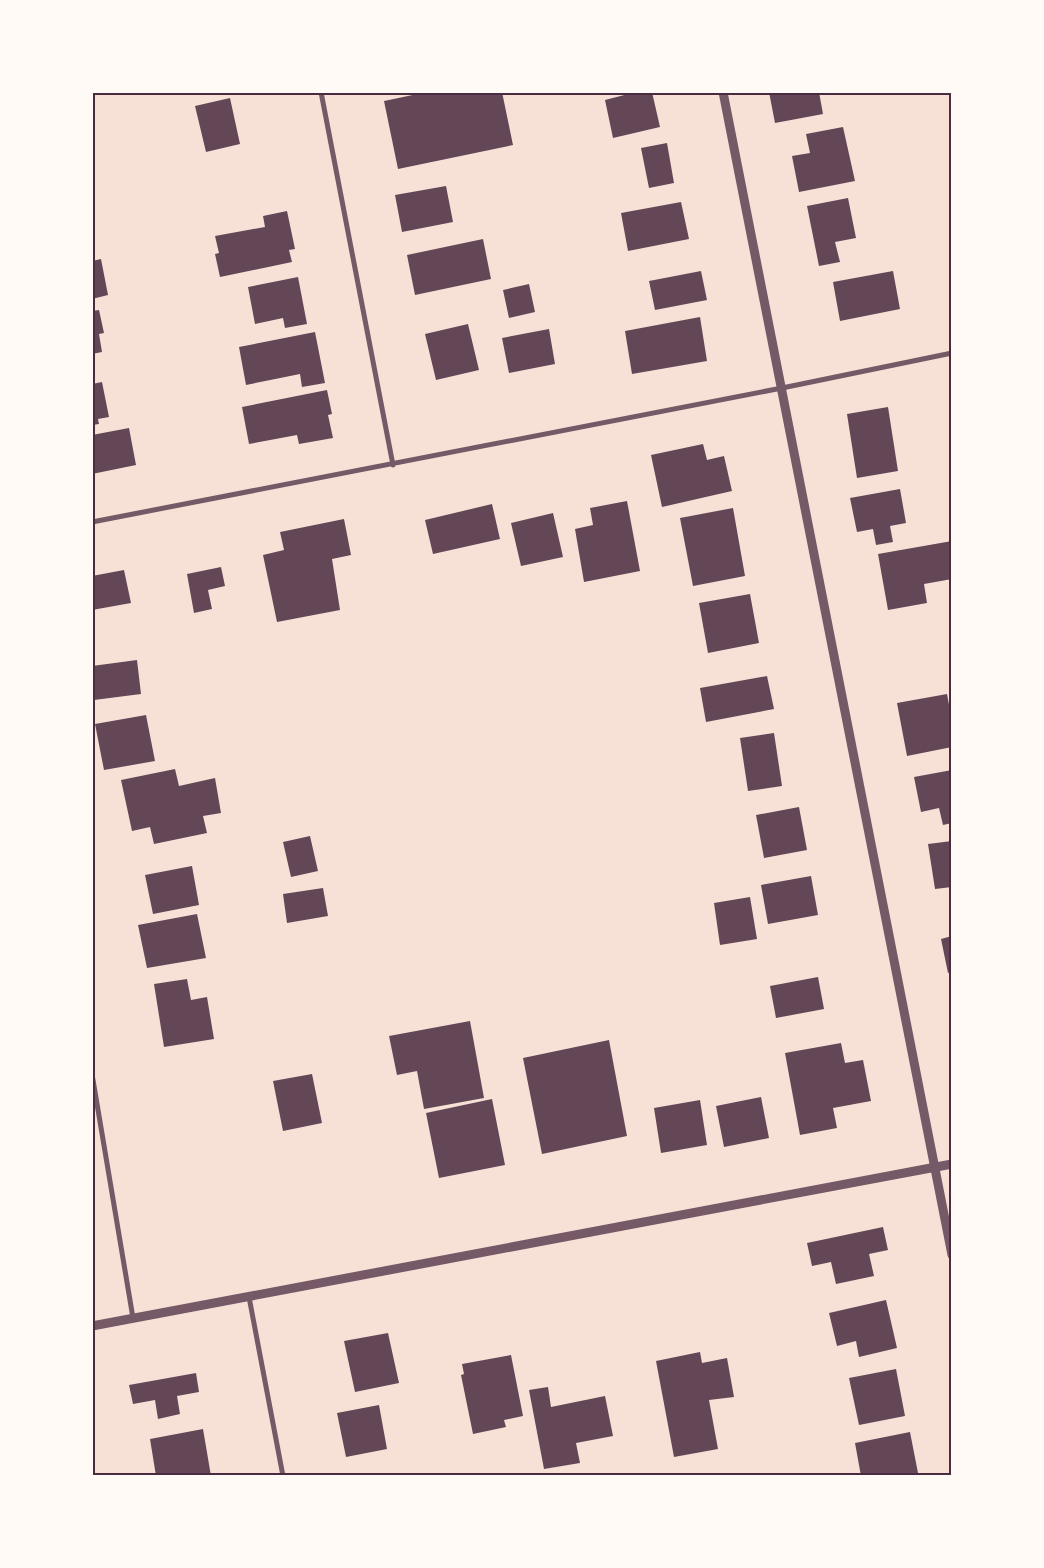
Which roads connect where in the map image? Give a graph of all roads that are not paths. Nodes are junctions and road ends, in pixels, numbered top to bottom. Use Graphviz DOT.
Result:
graph roads {
  1 [pos="321,92"];
  2 [pos="723,92"];
  3 [pos="952,353"];
  4 [pos="782,388"];
  5 [pos="393,464"];
  6 [pos="92,522"];
  7 [pos="92,1074"];
  8 [pos="952,1164"];
  9 [pos="934,1168"];
  10 [pos="952,1255"];
  11 [pos="249,1297"];
  12 [pos="133,1318"];
  13 [pos="92,1326"];
  14 [pos="283,1476"];
  1 -- 5 [label="street"];
  2 -- 4 [label="street"];
  3 -- 4 [label="street"];
  4 -- 5 [label="street"];
  4 -- 9 [label="street"];
  5 -- 6 [label="street"];
  7 -- 12 [label="street"];
  8 -- 9 [label="street"];
  9 -- 10 [label="street"];
  9 -- 11 [label="street"];
  11 -- 12 [label="street"];
  11 -- 14 [label="street"];
  12 -- 13 [label="street"];
}
